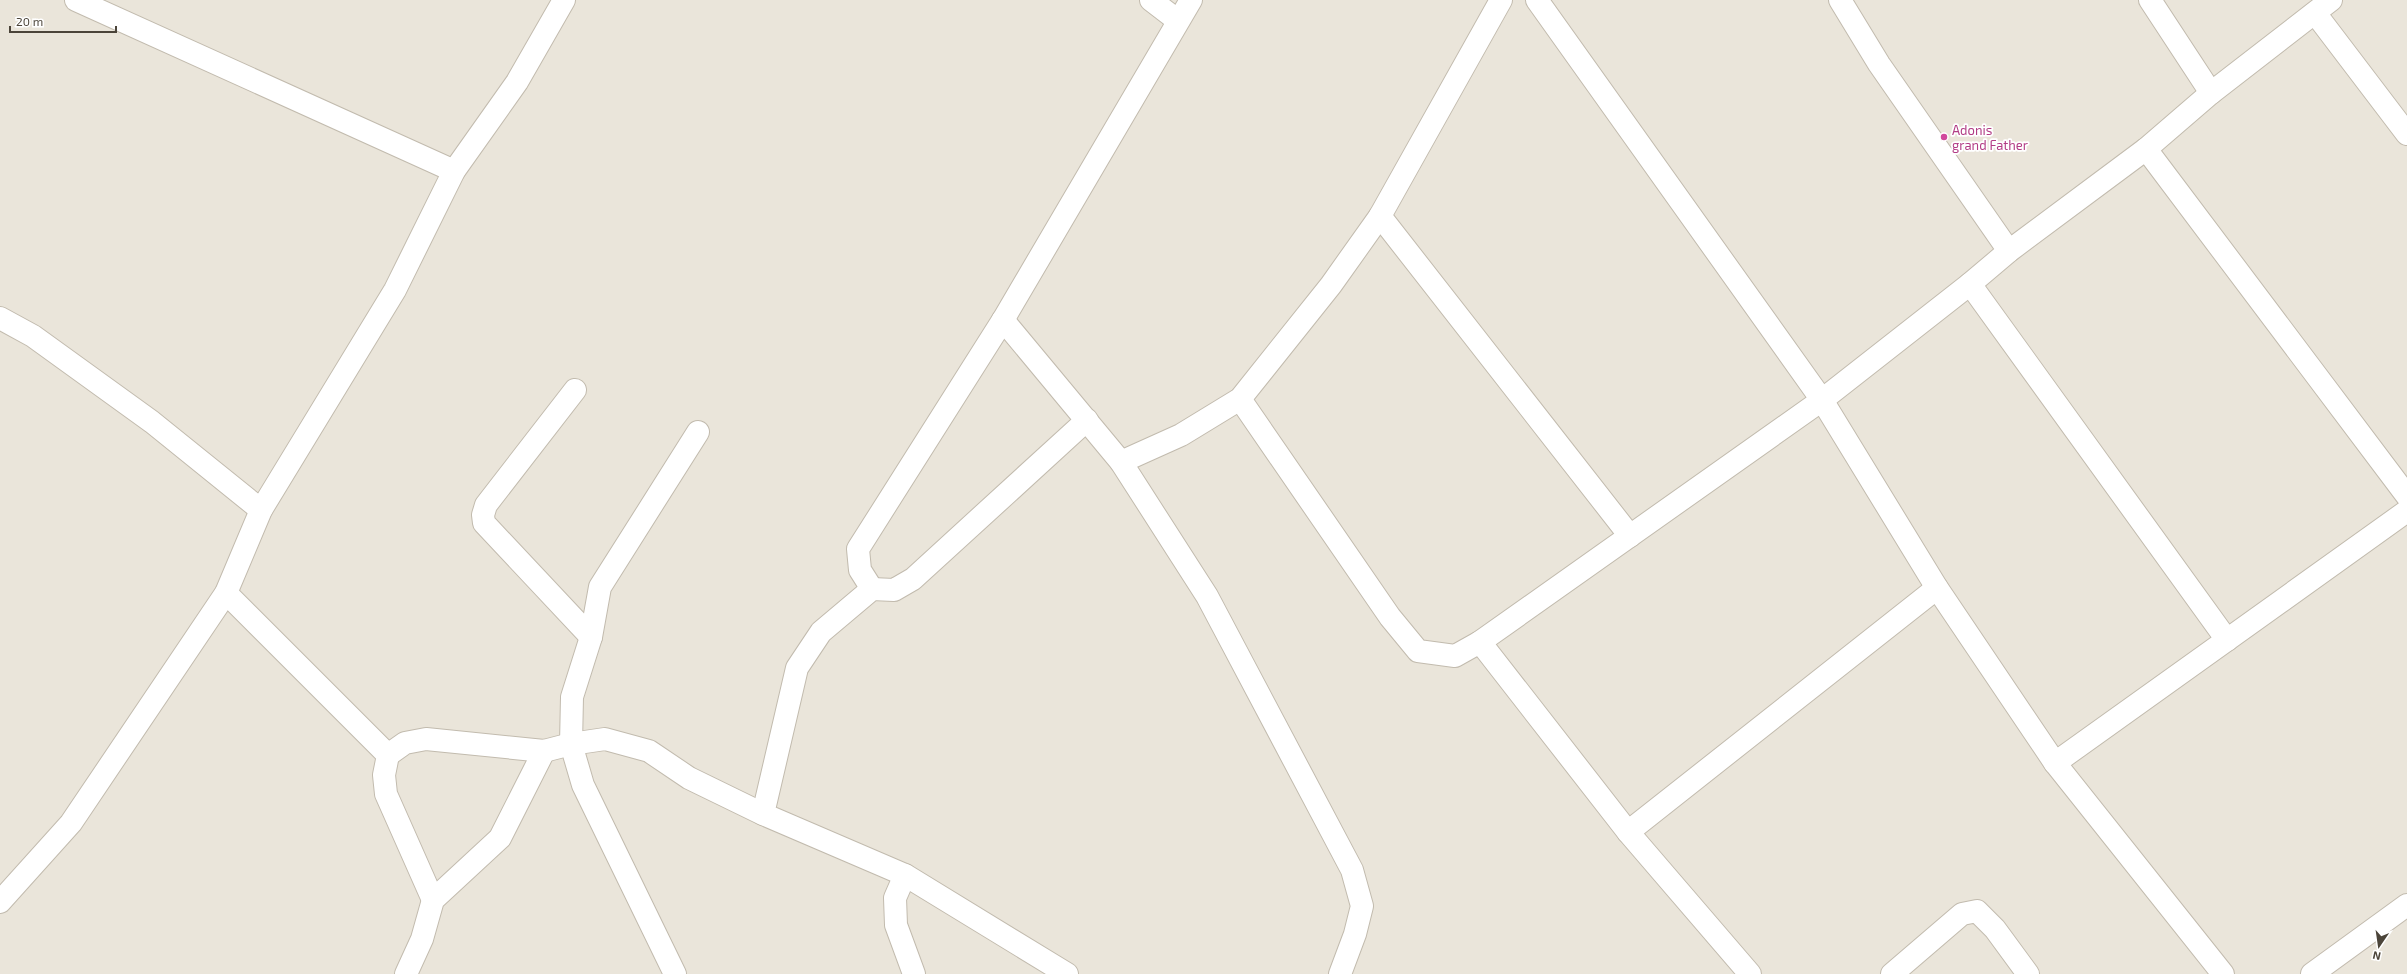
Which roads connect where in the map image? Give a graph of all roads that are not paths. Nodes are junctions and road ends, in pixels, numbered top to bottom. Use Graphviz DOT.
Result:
graph roads {
  1 [pos="76,0"];
  2 [pos="564,0"];
  3 [pos="1151,0"];
  4 [pos="1191,0"];
  5 [pos="1502,0"];
  6 [pos="1537,0"];
  7 [pos="1840,0"];
  8 [pos="2150,0"];
  9 [pos="2323,6"];
  10 [pos="1177,20"];
  11 [pos="2211,93"];
  12 [pos="2407,134"];
  13 [pos="2146,149"];
  14 [pos="454,171"];
  15 [pos="1380,216"];
  16 [pos="2009,251"];
  17 [pos="1970,284"];
  18 [pos="0,318"];
  19 [pos="1003,320"];
  20 [pos="575,390"];
  21 [pos="1240,398"];
  22 [pos="1822,400"];
  23 [pos="1087,420"];
  24 [pos="698,432"];
  25 [pos="1121,462"];
  26 [pos="2407,496"];
  27 [pos="261,510"];
  28 [pos="2407,511"];
  29 [pos="1630,536"];
  30 [pos="1937,588"];
  31 [pos="872,589"];
  32 [pos="226,593"];
  33 [pos="591,637"];
  34 [pos="2227,640"];
  35 [pos="1480,642"];
  36 [pos="571,744"];
  37 [pos="544,752"];
  38 [pos="388,755"];
  39 [pos="2055,763"];
  40 [pos="763,814"];
  41 [pos="1628,832"];
  42 [pos="905,875"];
  43 [pos="433,900"];
  44 [pos="0,902"];
  45 [pos="2407,906"];
  46 [pos="406,974"];
  47 [pos="675,974"];
  48 [pos="914,974"];
  49 [pos="1067,974"];
  50 [pos="1340,974"];
  51 [pos="1750,974"];
  52 [pos="1892,974"];
  53 [pos="2028,974"];
  54 [pos="2223,974"];
  55 [pos="2312,974"];
  1 -- 14 [label="street"];
  2 -- 14 [label="street"];
  3 -- 10 [label="street"];
  4 -- 10 [label="street"];
  5 -- 15 [label="street"];
  6 -- 22 [label="street"];
  7 -- 16 [label="street"];
  8 -- 11 [label="street"];
  9 -- 11 [label="street"];
  9 -- 12 [label="street"];
  10 -- 19 [label="street"];
  11 -- 13 [label="street"];
  13 -- 16 [label="street"];
  13 -- 26 [label="street"];
  14 -- 27 [label="street"];
  15 -- 21 [label="street"];
  15 -- 29 [label="street"];
  16 -- 17 [label="street"];
  17 -- 22 [label="street"];
  17 -- 34 [label="street"];
  18 -- 27 [label="street"];
  19 -- 23 [label="street"];
  19 -- 31 [label="street"];
  20 -- 33 [label="street"];
  21 -- 25 [label="street"];
  21 -- 35 [label="street"];
  22 -- 29 [label="street"];
  22 -- 30 [label="street"];
  23 -- 25 [label="street"];
  23 -- 31 [label="street"];
  24 -- 33 [label="street"];
  25 -- 50 [label="street"];
  27 -- 32 [label="street"];
  28 -- 34 [label="street"];
  29 -- 35 [label="street"];
  30 -- 39 [label="street"];
  30 -- 41 [label="street"];
  31 -- 40 [label="street"];
  32 -- 38 [label="street"];
  32 -- 44 [label="street"];
  33 -- 36 [label="street"];
  34 -- 39 [label="street"];
  35 -- 41 [label="street"];
  36 -- 37 [label="street"];
  36 -- 40 [label="street"];
  36 -- 47 [label="street"];
  37 -- 38 [label="street"];
  37 -- 43 [label="street"];
  38 -- 43 [label="street"];
  39 -- 54 [label="street"];
  40 -- 42 [label="street"];
  41 -- 51 [label="street"];
  42 -- 48 [label="street"];
  42 -- 49 [label="street"];
  43 -- 46 [label="street"];
  45 -- 55 [label="street"];
  52 -- 53 [label="street"];
}
